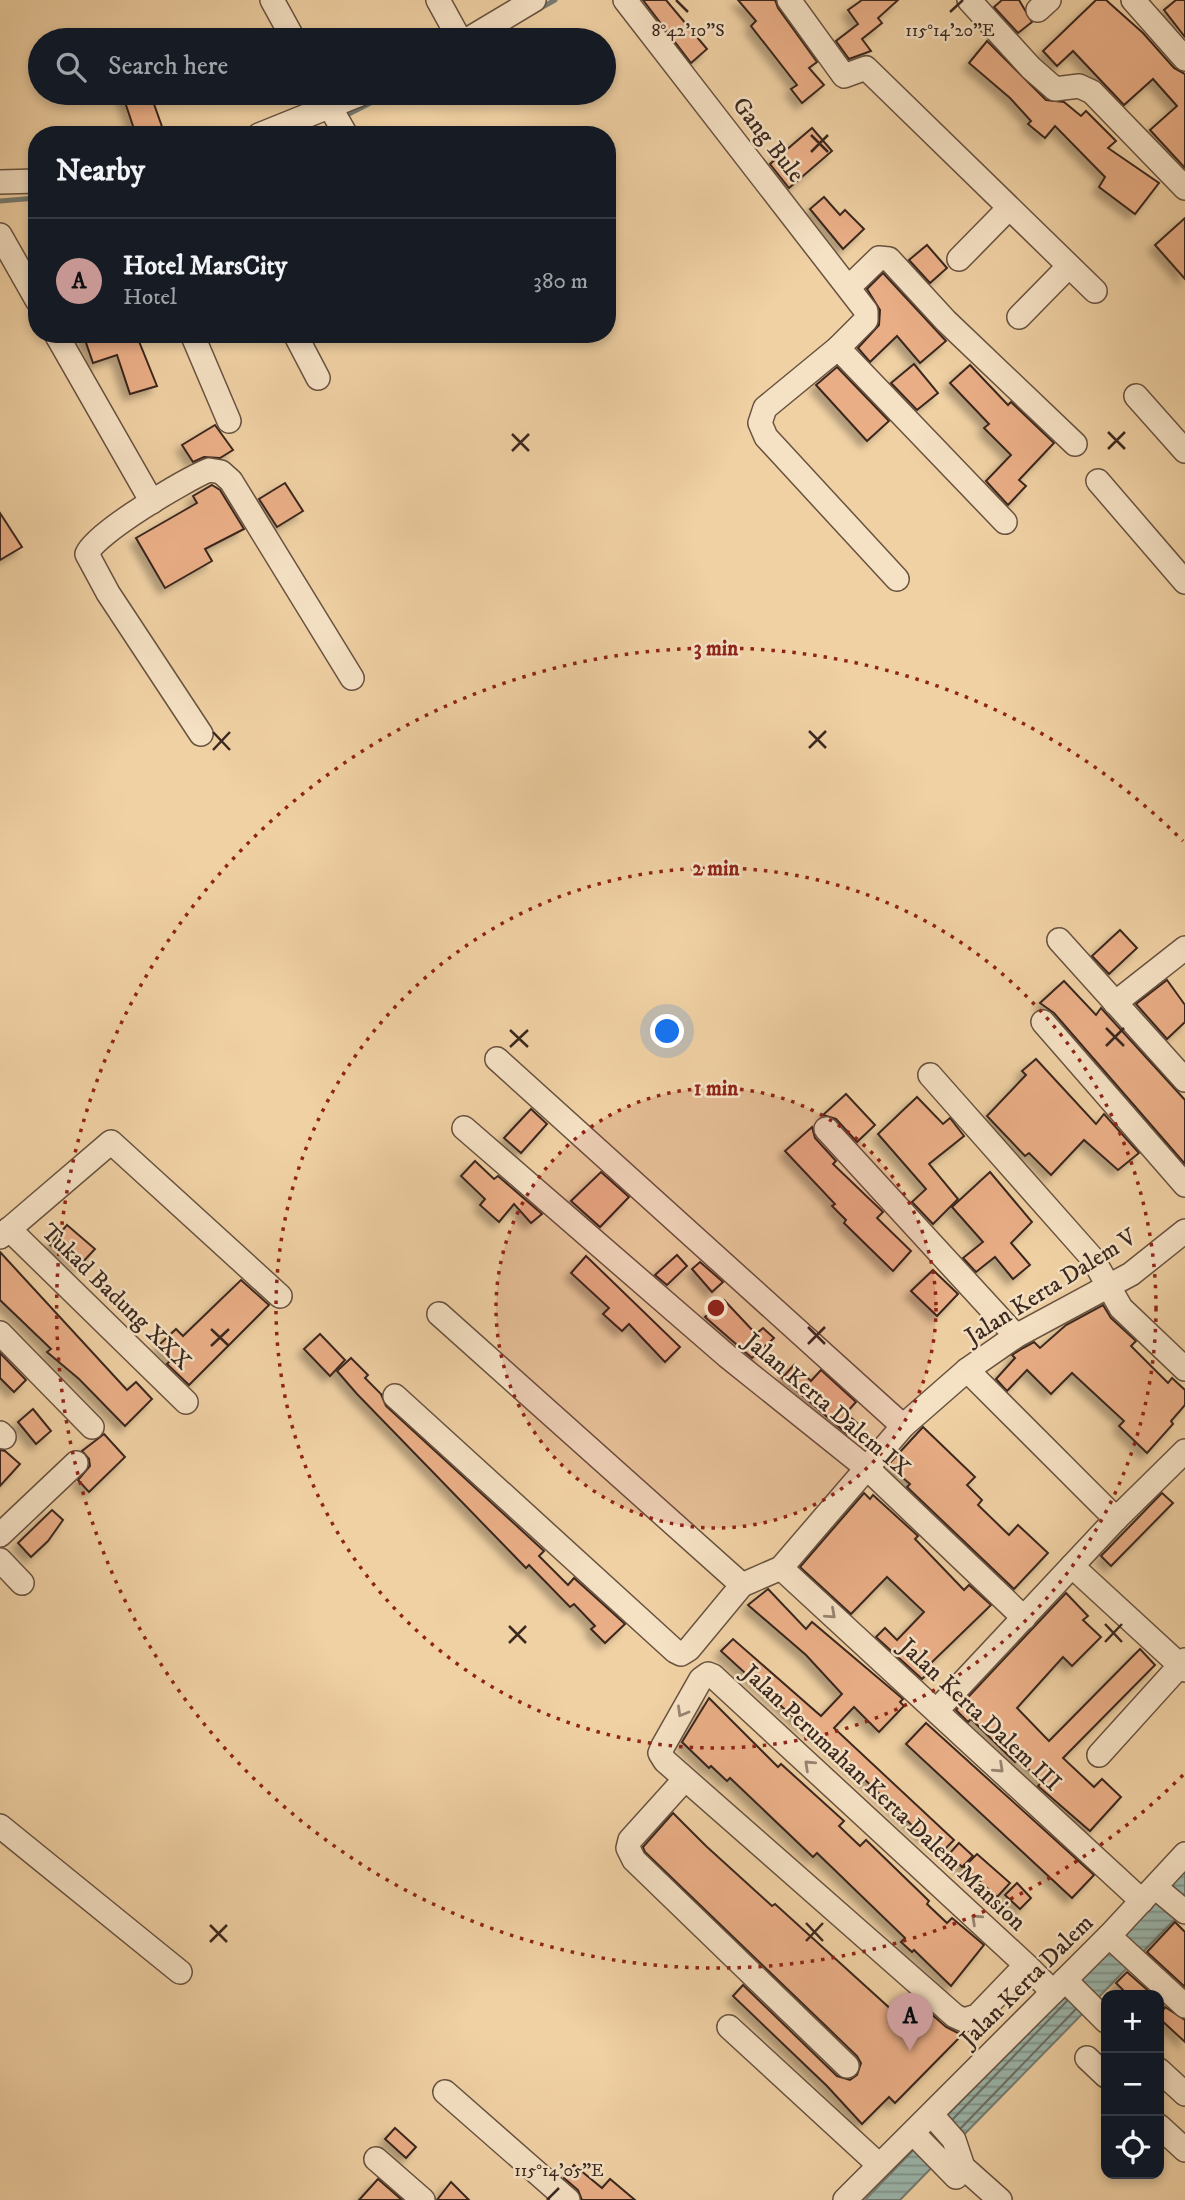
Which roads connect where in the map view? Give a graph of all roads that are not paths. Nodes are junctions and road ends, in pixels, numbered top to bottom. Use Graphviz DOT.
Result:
graph roads {
  1 [pos="272,0"];
  2 [pos="438,0"];
  3 [pos="534,0"];
  4 [pos="625,0"];
  5 [pos="789,0"];
  6 [pos="969,0"];
  7 [pos="1133,0"];
  8 [pos="287,28"];
  9 [pos="453,28"];
  10 [pos="487,28"];
  11 [pos="1185,59"];
  12 [pos="319,105"];
  13 [pos="329,105"];
  14 [pos="290,126"];
  15 [pos="341,126"];
  16 [pos="28,181"];
  17 [pos="0,182"];
  18 [pos="1185,188"];
  19 [pos="1009,208"];
  20 [pos="0,235"];
  21 [pos="959,259"];
  22 [pos="1069,266"];
  23 [pos="28,284"];
  24 [pos="849,287"];
  25 [pos="1095,291"];
  26 [pos="1019,317"];
  27 [pos="62,343"];
  28 [pos="196,343"];
  29 [pos="300,343"];
  30 [pos="838,348"];
  31 [pos="318,378"];
  32 [pos="1136,396"];
  33 [pos="229,421"];
  34 [pos="1075,444"];
  35 [pos="1185,451"];
  36 [pos="1098,481"];
  37 [pos="152,502"];
  38 [pos="1005,522"];
  39 [pos="897,579"];
  40 [pos="1185,582"];
  41 [pos="352,678"];
  42 [pos="201,734"];
  43 [pos="1059,940"];
  44 [pos="1185,948"];
  45 [pos="1115,1003"];
  46 [pos="1043,1022"];
  47 [pos="496,1059"];
  48 [pos="930,1075"];
  49 [pos="1185,1080"];
  50 [pos="464,1128"];
  51 [pos="826,1129"];
  52 [pos="1185,1185"];
  53 [pos="1185,1231"];
  54 [pos="4,1233"];
  55 [pos="1107,1285"];
  56 [pos="280,1296"];
  57 [pos="439,1314"];
  58 [pos="0,1333"];
  59 [pos="1016,1336"];
  60 [pos="1185,1369"];
  61 [pos="967,1370"];
  62 [pos="396,1396"];
  63 [pos="186,1402"];
  64 [pos="902,1426"];
  65 [pos="92,1427"];
  66 [pos="1185,1451"];
  67 [pos="76,1463"];
  68 [pos="868,1469"];
  69 [pos="1116,1519"];
  70 [pos="0,1535"];
  71 [pos="0,1560"];
  72 [pos="1072,1566"];
  73 [pos="781,1568"];
  74 [pos="22,1583"];
  75 [pos="743,1585"];
  76 [pos="1024,1618"];
  77 [pos="1183,1665"];
  78 [pos="937,1710"];
  79 [pos="1098,1755"];
  80 [pos="685,1779"];
  81 [pos="0,1826"];
  82 [pos="1185,1854"];
  83 [pos="1152,1893"];
  84 [pos="1185,1912"];
  85 [pos="1111,1938"];
  86 [pos="1026,1965"];
  87 [pos="180,1972"];
  88 [pos="1062,1985"];
  89 [pos="1185,2006"];
  90 [pos="1100,2015"];
  91 [pos="729,2027"];
  92 [pos="1087,2058"];
  93 [pos="847,2066"];
  94 [pos="1101,2071"];
  95 [pos="1164,2075"];
  96 [pos="445,2092"];
  97 [pos="1185,2094"];
  98 [pos="934,2118"];
  99 [pos="1164,2131"];
  100 [pos="916,2137"];
  101 [pos="1185,2150"];
  102 [pos="376,2159"];
  103 [pos="879,2165"];
  104 [pos="953,2166"];
  105 [pos="423,2200"];
  106 [pos="568,2200"];
  107 [pos="845,2200"];
  108 [pos="1000,2200"];
  1 -- 8 [label="street"];
  2 -- 9 [label="street"];
  3 -- 10 [label="street"];
  4 -- 24 [label="street, Gang Bule"];
  5 -- 19 [label="street"];
  6 -- 18 [label="street"];
  7 -- 11 [label="street"];
  12 -- 14 [label="street"];
  13 -- 15 [label="street"];
  16 -- 17 [label="street"];
  19 -- 21 [label="street"];
  19 -- 22 [label="street"];
  20 -- 23 [label="street"];
  22 -- 25 [label="street"];
  22 -- 26 [label="street"];
  24 -- 30 [label="street, Gang Bule"];
  24 -- 34 [label="street"];
  27 -- 37 [label="street"];
  28 -- 33 [label="street"];
  29 -- 31 [label="street"];
  30 -- 38 [label="street"];
  30 -- 39 [label="street"];
  32 -- 35 [label="street"];
  36 -- 40 [label="street"];
  37 -- 41 [label="street"];
  37 -- 42 [label="street"];
  43 -- 45 [label="street"];
  44 -- 45 [label="street"];
  45 -- 49 [label="street"];
  46 -- 52 [label="street"];
  47 -- 64 [label="street"];
  48 -- 55 [label="street"];
  50 -- 68 [label="street, Jalan Kerta Dalem IX"];
  51 -- 59 [label="street"];
  53 -- 55 [label="street, Jalan Kerta Dalem V"];
  54 -- 56 [label="street"];
  54 -- 63 [label="street, Tukad Badung XXX"];
  55 -- 59 [label="street, Jalan Kerta Dalem V"];
  55 -- 60 [label="street"];
  57 -- 75 [label="street"];
  58 -- 65 [label="street"];
  59 -- 61 [label="street, Jalan Kerta Dalem V"];
  61 -- 64 [label="street, Jalan Kerta Dalem V"];
  61 -- 69 [label="street"];
  62 -- 75 [label="street, Jalan Kerta Dalem V"];
  64 -- 68 [label="street, Jalan Kerta Dalem V"];
  66 -- 69 [label="street"];
  67 -- 70 [label="street"];
  68 -- 73 [label="street, Jalan Kerta Dalem V"];
  68 -- 76 [label="street, Jalan Kerta Dalem IX"];
  69 -- 72 [label="street"];
  71 -- 74 [label="street"];
  72 -- 76 [label="street"];
  72 -- 77 [label="street"];
  73 -- 75 [label="street, Jalan Kerta Dalem V"];
  73 -- 78 [label="street, Jalan Kerta Dalem III, one-way"];
  76 -- 78 [label="street"];
  77 -- 79 [label="street"];
  78 -- 83 [label="street, Jalan Kerta Dalem III, one-way"];
  80 -- 86 [label="street, Jalan Perumahan Kerta Dalem Mansion"];
  86 -- 80 [label="street, Jalan Perumahan Kerta Dalem Mansion, one-way"];
  80 -- 93 [label="street"];
  81 -- 87 [label="street"];
  82 -- 83 [label="street, Jalan Kerta Dalem"];
  83 -- 84 [label="street, Jalan Kerta Dalem III"];
  83 -- 85 [label="street, Jalan Kerta Dalem"];
  85 -- 88 [label="street, Jalan Kerta Dalem"];
  85 -- 89 [label="street"];
  86 -- 88 [label="street, Jalan Perumahan Kerta Dalem Mansion"];
  88 -- 90 [label="street, Jalan Perumahan Kerta Dalem Mansion"];
  88 -- 98 [label="street, Jalan Kerta Dalem"];
  91 -- 103 [label="street"];
  92 -- 94 [label="street"];
  95 -- 97 [label="street"];
  96 -- 106 [label="street"];
  98 -- 100 [label="street, Jalan Kerta Dalem"];
  98 -- 104 [label="street"];
  99 -- 101 [label="street"];
  100 -- 103 [label="street, Jalan Kerta Dalem"];
  100 -- 104 [label="street"];
  102 -- 105 [label="street"];
  103 -- 107 [label="street, Jalan Kerta Dalem"];
  104 -- 108 [label="street"];
}
